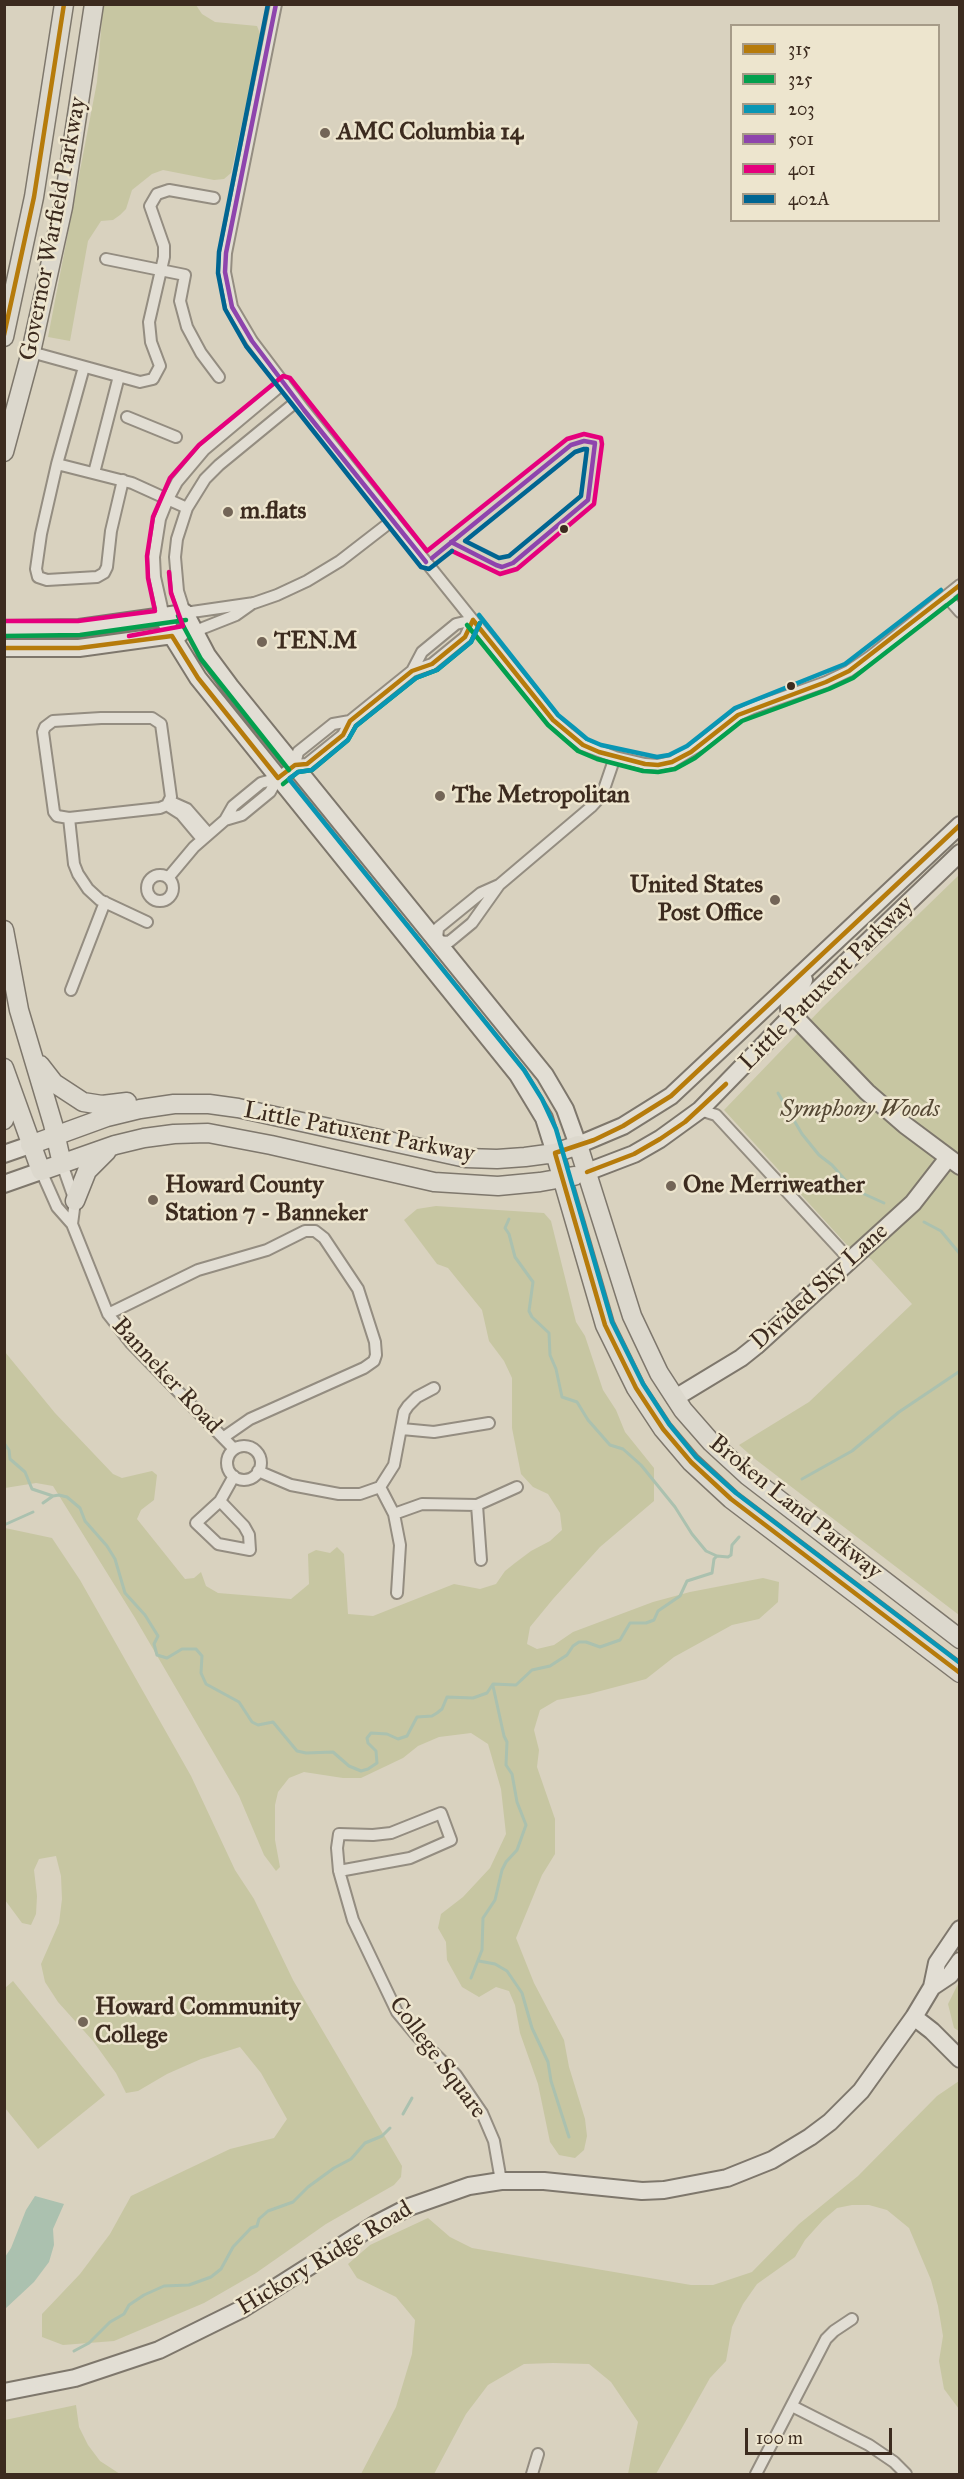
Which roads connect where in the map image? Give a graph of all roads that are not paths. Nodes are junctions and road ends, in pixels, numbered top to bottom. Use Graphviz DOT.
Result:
graph roads {
  1 [pos="64,4"];
  2 [pos="93,4"];
  3 [pos="276,4"];
  4 [pos="214,198"];
  5 [pos="106,259"];
  6 [pos="161,270"];
  7 [pos="4,337"];
  8 [pos="31,352"];
  9 [pos="84,367"];
  10 [pos="119,376"];
  11 [pos="219,377"];
  12 [pos="285,383"];
  13 [pos="297,401"];
  14 [pos="127,417"];
  15 [pos="176,437"];
  16 [pos="4,453"];
  17 [pos="57,464"];
  18 [pos="94,473"];
  19 [pos="123,480"];
  20 [pos="168,499"];
  21 [pos="187,508"];
  22 [pos="393,520"];
  23 [pos="960,585"];
  24 [pos="946,596"];
  25 [pos="254,603"];
  26 [pos="960,612"];
  27 [pos="185,613"];
  28 [pos="164,617"];
  29 [pos="473,620"];
  30 [pos="4,629"];
  31 [pos="193,632"];
  32 [pos="172,636"];
  33 [pos="4,648"];
  34 [pos="615,757"];
  35 [pos="295,765"];
  36 [pos="278,778"];
  37 [pos="168,803"];
  38 [pos="69,818"];
  39 [pos="960,825"];
  40 [pos="207,834"];
  41 [pos="960,853"];
  42 [pos="925,858"];
  43 [pos="912,871"];
  44 [pos="168,878"];
  45 [pos="927,884"];
  46 [pos="499,885"];
  47 [pos="105,902"];
  48 [pos="147,922"];
  49 [pos="4,930"];
  50 [pos="437,941"];
  51 [pos="830,946"];
  52 [pos="844,964"];
  53 [pos="71,990"];
  54 [pos="765,1005"];
  55 [pos="793,1015"];
  56 [pos="27,1042"];
  57 [pos="4,1068"];
  58 [pos="740,1070"];
  59 [pos="4,1089"];
  60 [pos="209,1104"];
  61 [pos="700,1110"];
  62 [pos="4,1120"];
  63 [pos="57,1135"];
  64 [pos="30,1145"];
  65 [pos="115,1145"];
  66 [pos="578,1145"];
  67 [pos="555,1153"];
  68 [pos="4,1154"];
  69 [pos="954,1162"];
  70 [pos="62,1164"];
  71 [pos="41,1171"];
  72 [pos="587,1172"];
  73 [pos="562,1179"];
  74 [pos="4,1184"];
  75 [pos="75,1201"];
  76 [pos="72,1224"];
  77 [pos="849,1259"];
  78 [pos="108,1314"];
  79 [pos="434,1388"];
  80 [pos="675,1398"];
  81 [pos="489,1423"];
  82 [pos="402,1430"];
  83 [pos="224,1437"];
  84 [pos="234,1449"];
  85 [pos="258,1471"];
  86 [pos="234,1476"];
  87 [pos="517,1486"];
  88 [pos="380,1487"];
  89 [pos="220,1501"];
  90 [pos="477,1505"];
  91 [pos="394,1514"];
  92 [pos="482,1560"];
  93 [pos="397,1593"];
  94 [pos="960,1639"];
  95 [pos="960,1673"];
  96 [pos="339,1871"];
  97 [pos="960,1929"];
  98 [pos="960,1961"];
  99 [pos="932,1987"];
  100 [pos="914,2018"];
  101 [pos="960,2059"];
  102 [pos="501,2181"];
  103 [pos="852,2319"];
  104 [pos="4,2392"];
  105 [pos="792,2406"];
  106 [pos="538,2454"];
  107 [pos="532,2475"];
  108 [pos="756,2475"];
  109 [pos="906,2475"];
  1 -- 7 [label="main road, Governor Warfield Parkway"];
  2 -- 8 [label="main road, Governor Warfield Parkway"];
  3 -- 12 [label="street"];
  4 -- 6 [label="street"];
  5 -- 6 [label="street"];
  6 -- 10 [label="street"];
  6 -- 11 [label="street"];
  8 -- 9 [label="street"];
  8 -- 16 [label="main road, Governor Warfield Parkway"];
  9 -- 10 [label="street"];
  9 -- 17 [label="street"];
  10 -- 18 [label="street"];
  12 -- 13 [label="street"];
  12 -- 20 [label="street, Broken Land Parkway"];
  13 -- 21 [label="street, Broken Land Parkway"];
  13 -- 22 [label="street"];
  14 -- 15 [label="street"];
  17 -- 18 [label="street"];
  17 -- 19 [label="street"];
  18 -- 19 [label="street"];
  19 -- 20 [label="street"];
  20 -- 21 [label="street"];
  20 -- 28 [label="street, Broken Land Parkway"];
  21 -- 27 [label="street, Broken Land Parkway"];
  22 -- 25 [label="street"];
  22 -- 29 [label="street"];
  23 -- 24 [label="street"];
  24 -- 26 [label="street"];
  24 -- 34 [label="street"];
  25 -- 27 [label="street"];
  25 -- 31 [label="street"];
  27 -- 28 [label="street"];
  27 -- 31 [label="street, Broken Land Parkway"];
  28 -- 30 [label="street"];
  28 -- 32 [label="street, Broken Land Parkway"];
  29 -- 34 [label="street"];
  29 -- 35 [label="street"];
  31 -- 32 [label="street"];
  31 -- 35 [label="street, Broken Land Parkway"];
  32 -- 33 [label="street"];
  32 -- 36 [label="street, Broken Land Parkway"];
  34 -- 46 [label="street"];
  35 -- 36 [label="street"];
  35 -- 50 [label="street, Broken Land Parkway"];
  36 -- 40 [label="street"];
  36 -- 67 [label="street, Broken Land Parkway"];
  37 -- 38 [label="street"];
  37 -- 38 [label="street"];
  37 -- 40 [label="street"];
  37 -- 40 [label="street"];
  38 -- 47 [label="street"];
  39 -- 42 [label="street, Little Patuxent Parkway"];
  40 -- 44 [label="street"];
  41 -- 45 [label="street, Little Patuxent Parkway"];
  42 -- 43 [label="street, Little Patuxent Parkway"];
  42 -- 45 [label="street"];
  43 -- 51 [label="street, Little Patuxent Parkway"];
  43 -- 52 [label="street"];
  45 -- 52 [label="street, Little Patuxent Parkway"];
  46 -- 50 [label="street"];
  46 -- 50 [label="street"];
  47 -- 48 [label="street"];
  47 -- 53 [label="street"];
  49 -- 56 [label="main road"];
  50 -- 66 [label="street, Broken Land Parkway"];
  51 -- 54 [label="street, Little Patuxent Parkway"];
  51 -- 55 [label="street"];
  52 -- 55 [label="street, Little Patuxent Parkway"];
  54 -- 58 [label="street"];
  54 -- 66 [label="street, Little Patuxent Parkway"];
  55 -- 58 [label="street, Little Patuxent Parkway"];
  55 -- 69 [label="street"];
  56 -- 60 [label="main road"];
  56 -- 63 [label="main road"];
  57 -- 64 [label="main road"];
  58 -- 61 [label="street, Little Patuxent Parkway"];
  59 -- 62 [label="main road"];
  60 -- 63 [label="main road, Little Patuxent Parkway"];
  60 -- 67 [label="main road, Little Patuxent Parkway"];
  61 -- 72 [label="street, Little Patuxent Parkway"];
  61 -- 77 [label="street"];
  63 -- 64 [label="main road, Little Patuxent Parkway"];
  63 -- 70 [label="main road"];
  64 -- 68 [label="street, Little Patuxent Parkway"];
  64 -- 71 [label="main road"];
  65 -- 70 [label="main road, Little Patuxent Parkway"];
  65 -- 73 [label="main road, Little Patuxent Parkway"];
  65 -- 75 [label="main road"];
  66 -- 67 [label="main road, Little Patuxent Parkway"];
  66 -- 72 [label="main road, Broken Land Parkway"];
  67 -- 73 [label="main road, Broken Land Parkway"];
  69 -- 77 [label="street, Divided Sky Lane"];
  70 -- 71 [label="main road, Little Patuxent Parkway"];
  70 -- 75 [label="street"];
  71 -- 74 [label="street, Little Patuxent Parkway"];
  71 -- 76 [label="street, Banneker Road"];
  72 -- 73 [label="main road, Little Patuxent Parkway"];
  72 -- 80 [label="main road, Broken Land Parkway"];
  73 -- 95 [label="main road, Broken Land Parkway"];
  75 -- 76 [label="street"];
  76 -- 78 [label="street, Banneker Road"];
  77 -- 80 [label="street, Divided Sky Lane"];
  78 -- 83 [label="street, Banneker Road"];
  78 -- 83 [label="street"];
  79 -- 82 [label="street"];
  80 -- 94 [label="main road, Broken Land Parkway"];
  81 -- 82 [label="street"];
  82 -- 88 [label="street"];
  83 -- 84 [label="street, Banneker Road"];
  84 -- 85 [label="street"];
  84 -- 86 [label="street"];
  85 -- 86 [label="street"];
  85 -- 88 [label="street"];
  86 -- 89 [label="street"];
  87 -- 90 [label="street"];
  88 -- 91 [label="street"];
  89 -- 89 [label="street"];
  90 -- 91 [label="street"];
  90 -- 92 [label="street"];
  91 -- 93 [label="street"];
  96 -- 96 [label="street, College Square"];
  96 -- 102 [label="street, College Square"];
  97 -- 99 [label="street, Hickory Ridge Road"];
  98 -- 99 [label="street, Hickory Ridge Road"];
  99 -- 100 [label="street, Hickory Ridge Road"];
  100 -- 101 [label="street"];
  100 -- 102 [label="street, Hickory Ridge Road"];
  102 -- 104 [label="street, Hickory Ridge Road"];
  103 -- 105 [label="street"];
  105 -- 108 [label="street"];
  105 -- 109 [label="street"];
  106 -- 107 [label="street"];
}
